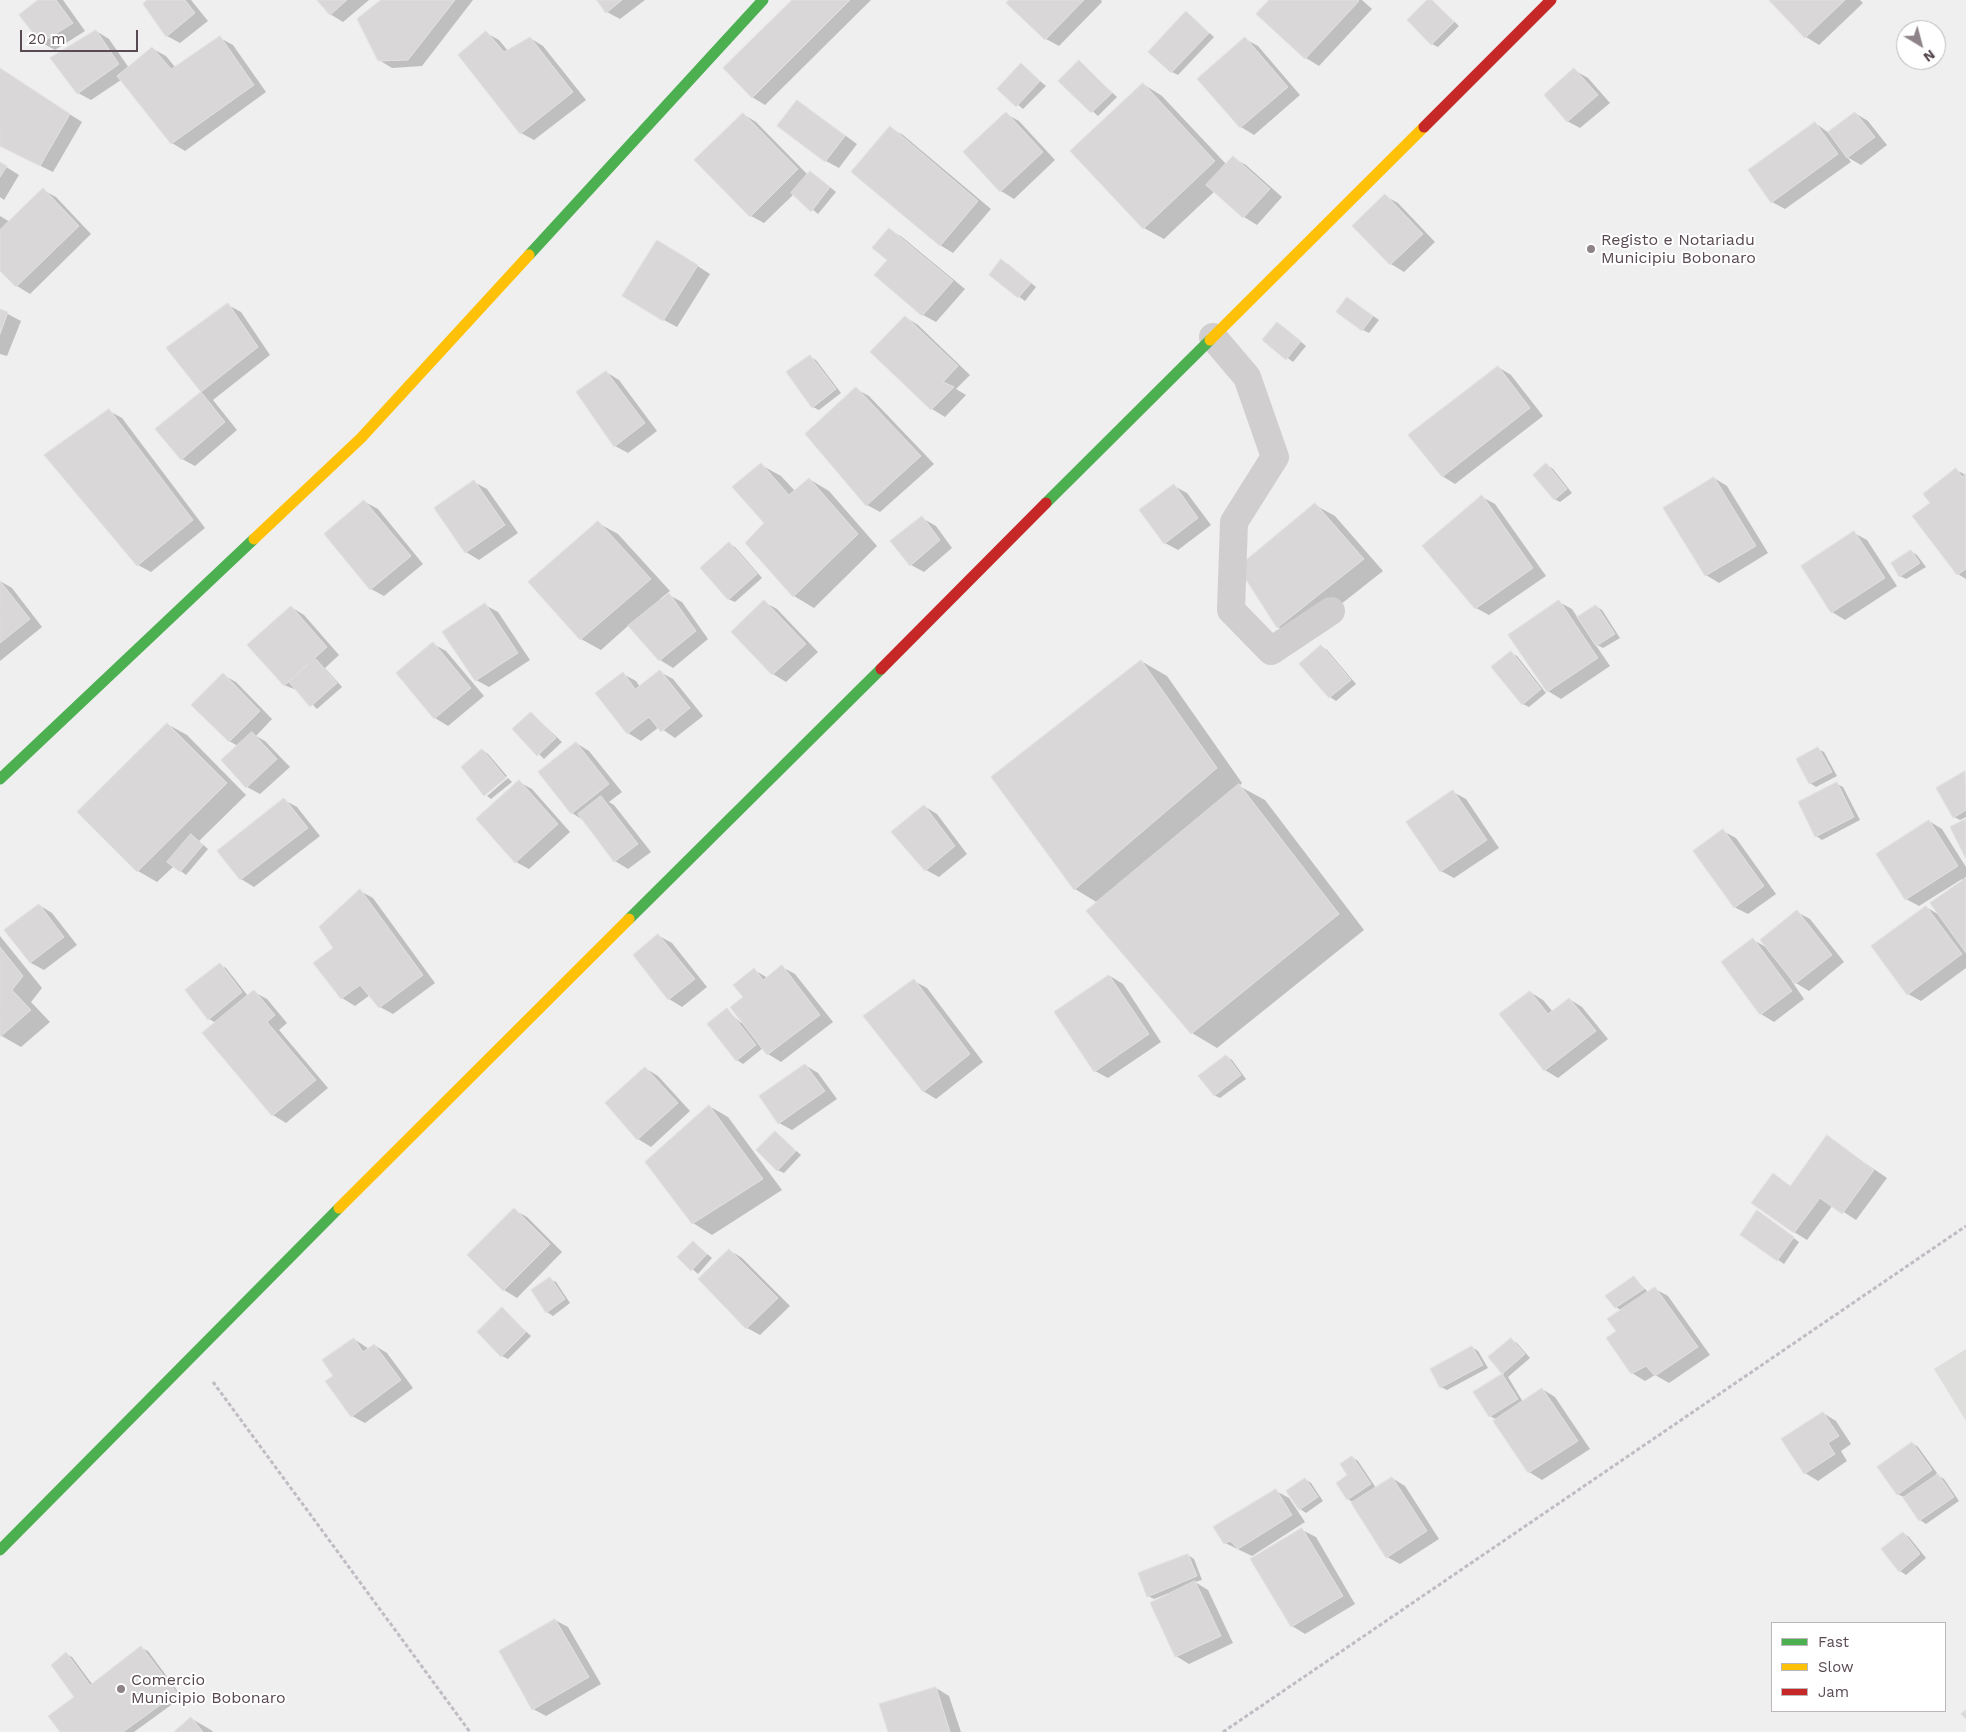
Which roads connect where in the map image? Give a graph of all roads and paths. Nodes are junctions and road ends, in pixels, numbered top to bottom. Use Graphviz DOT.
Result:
graph roads {
  1 [pos="763,0"];
  2 [pos="1551,0"];
  3 [pos="1212,337"];
  4 [pos="1331,611"];
  5 [pos="0,779"];
  6 [pos="1966,1226"];
  7 [pos="193,1354"];
  8 [pos="0,1550"];
  9 [pos="470,1732"];
  10 [pos="1222,1732"];
  1 -- 5 [label="main road"];
  2 -- 3 [label="main road"];
  3 -- 4 [label="street"];
  3 -- 7 [label="main road"];
  6 -- 10 [label="path"];
  7 -- 8 [label="main road"];
  7 -- 9 [label="path"];
}
